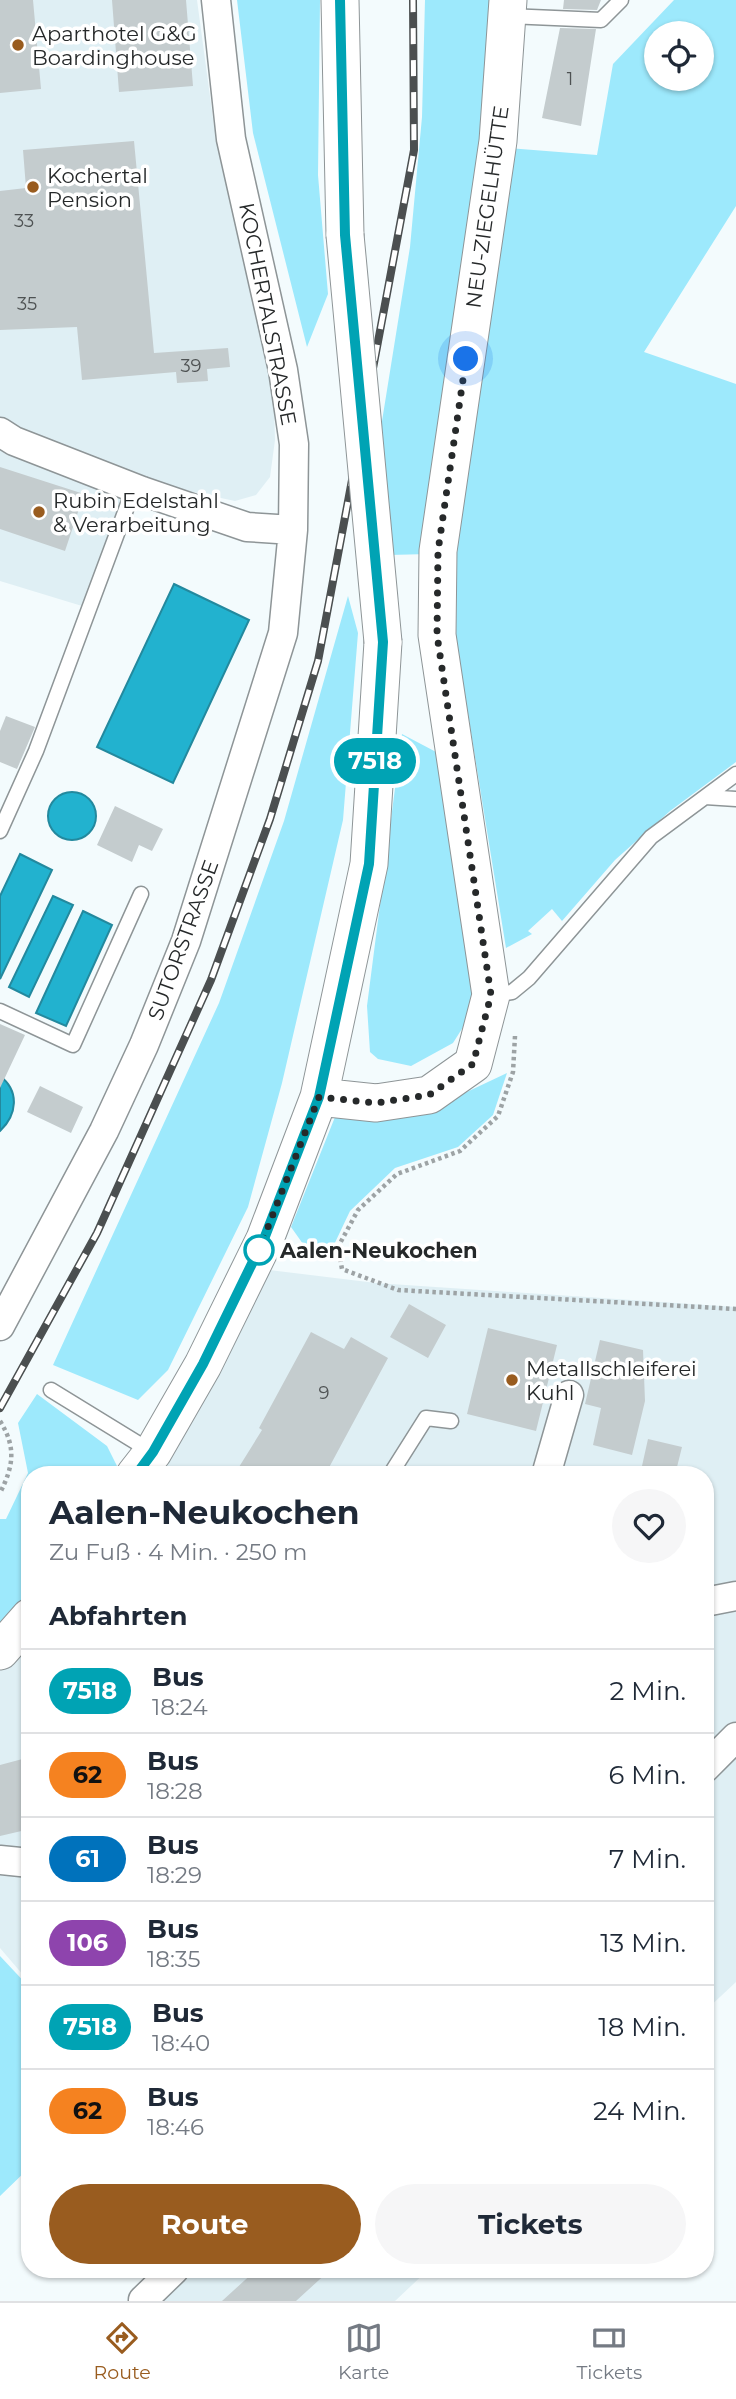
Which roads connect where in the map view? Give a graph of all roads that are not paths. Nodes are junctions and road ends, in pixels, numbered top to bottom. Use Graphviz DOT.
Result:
graph roads {
  1 [pos="216,0"];
  2 [pos="340,0"];
  3 [pos="621,0"];
  4 [pos="508,8"];
  5 [pos="0,432"];
  6 [pos="134,488"];
  7 [pos="293,530"];
  8 [pos="736,774"];
  9 [pos="705,797"];
  10 [pos="736,799"];
  11 [pos="0,831"];
  12 [pos="141,894"];
  13 [pos="491,995"];
  14 [pos="0,1011"];
  15 [pos="319,1097"];
  16 [pos="0,1326"];
  17 [pos="51,1390"];
  18 [pos="569,1395"];
  19 [pos="452,1421"];
  20 [pos="144,1464"];
  21 [pos="396,1466"];
  22 [pos="549,1466"];
  23 [pos="736,1596"];
  24 [pos="714,1600"];
  25 [pos="21,1627"];
  26 [pos="0,1651"];
  27 [pos="736,1737"];
  28 [pos="714,1759"];
  29 [pos="0,1860"];
  30 [pos="21,1862"];
  31 [pos="166,2278"];
  32 [pos="144,2300"];
  1 -- 7 [label="street, KOCHERTALSTRASSE"];
  2 -- 15 [label="street, bridge"];
  3 -- 4 [label="lane, NEU-ZIEGELHÜTTE"];
  4 -- 13 [label="street, NEU-ZIEGELHÜTTE"];
  5 -- 6 [label="street"];
  6 -- 7 [label="street"];
  6 -- 11 [label="lane"];
  7 -- 16 [label="street, SUTORSTRASSE"];
  8 -- 9 [label="lane"];
  9 -- 10 [label="lane"];
  9 -- 13 [label="lane"];
  12 -- 14 [label="lane"];
  13 -- 15 [label="street, NEU-ZIEGELHÜTTE"];
  15 -- 20 [label="street"];
  17 -- 20 [label="lane"];
  18 -- 22 [label="street"];
  19 -- 21 [label="lane"];
  23 -- 24 [label="street"];
  25 -- 26 [label="street"];
  27 -- 28 [label="street"];
  29 -- 30 [label="street"];
  31 -- 32 [label="street"];
}
